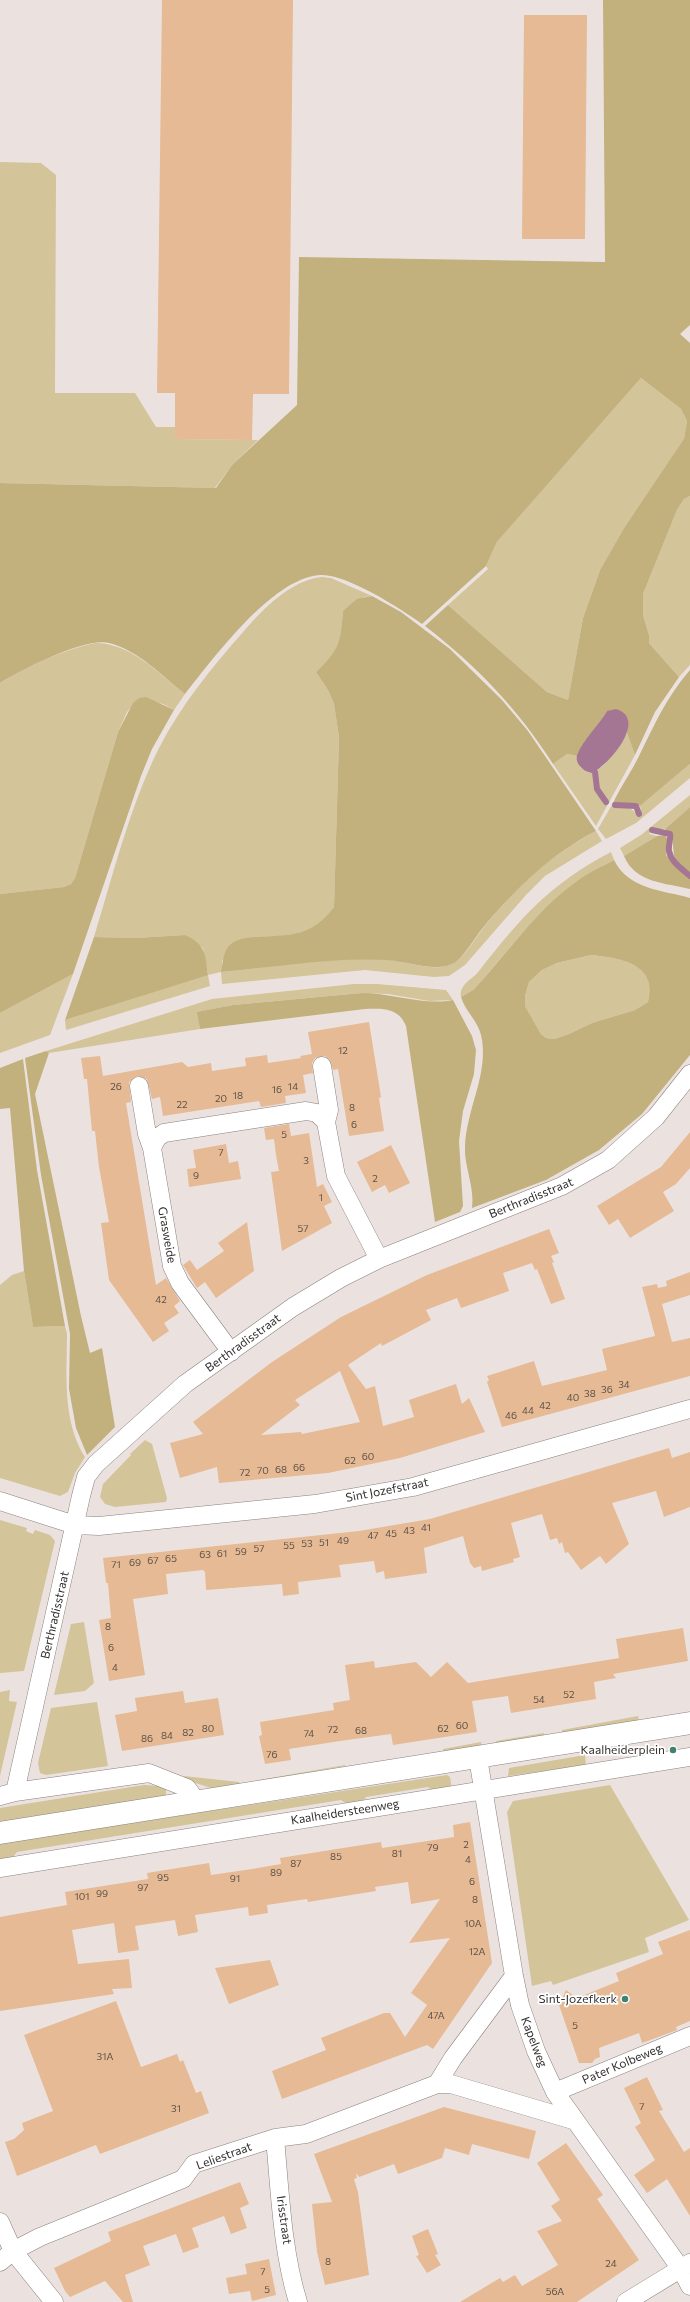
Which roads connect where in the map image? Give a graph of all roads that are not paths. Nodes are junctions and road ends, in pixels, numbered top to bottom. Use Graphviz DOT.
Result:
graph roads {
  1 [pos="322,1066"];
  2 [pos="690,1074"];
  3 [pos="139,1086"];
  4 [pos="326,1122"];
  5 [pos="152,1148"];
  6 [pos="379,1259"];
  7 [pos="231,1352"];
  8 [pos="690,1409"];
  9 [pos="0,1501"];
  10 [pos="75,1525"];
  11 [pos="690,1723"];
  12 [pos="690,1757"];
  13 [pos="478,1758"];
  14 [pos="483,1789"];
  15 [pos="8,1794"];
  16 [pos="198,1803"];
  17 [pos="0,1833"];
  18 [pos="0,1868"];
  19 [pos="514,1976"];
  20 [pos="690,2036"];
  21 [pos="437,2084"];
  22 [pos="555,2092"];
  23 [pos="573,2120"];
  24 [pos="275,2138"];
  25 [pos="0,2222"];
  26 [pos="7,2256"];
  27 [pos="685,2266"];
  28 [pos="690,2286"];
  29 [pos="54,2302"];
  30 [pos="298,2302"];
  31 [pos="626,2302"];
  1 -- 4 [label="street"];
  2 -- 6 [label="street, Berthradisstraat"];
  3 -- 5 [label="street, Grasweide"];
  4 -- 5 [label="street"];
  4 -- 6 [label="street"];
  5 -- 7 [label="street, Grasweide"];
  6 -- 7 [label="street, Berthradisstraat"];
  7 -- 10 [label="street, Berthradisstraat"];
  8 -- 10 [label="street, Sint Jozefstraat"];
  9 -- 10 [label="street, Sint Jozefstraat"];
  10 -- 15 [label="street, Berthradisstraat"];
  11 -- 13 [label="street"];
  12 -- 14 [label="street, Kaalheidersteenweg"];
  13 -- 14 [label="street, Kapelweg"];
  13 -- 16 [label="street"];
  14 -- 18 [label="street, Kaalheidersteenweg"];
  14 -- 19 [label="street, Kapelweg"];
  15 -- 16 [label="street"];
  16 -- 17 [label="street"];
  19 -- 21 [label="street"];
  19 -- 22 [label="street, Kapelweg"];
  20 -- 22 [label="street, Pater Kolbeweg"];
  21 -- 23 [label="street, Leliestraat"];
  21 -- 24 [label="street, Leliestraat"];
  22 -- 23 [label="street, Kapelweg"];
  23 -- 27 [label="street, Kapelweg"];
  24 -- 26 [label="street, Leliestraat"];
  24 -- 30 [label="street, Irisstraat"];
  25 -- 26 [label="street"];
  26 -- 29 [label="street"];
  27 -- 28 [label="street, Kapelweg"];
  27 -- 31 [label="street"];
}
